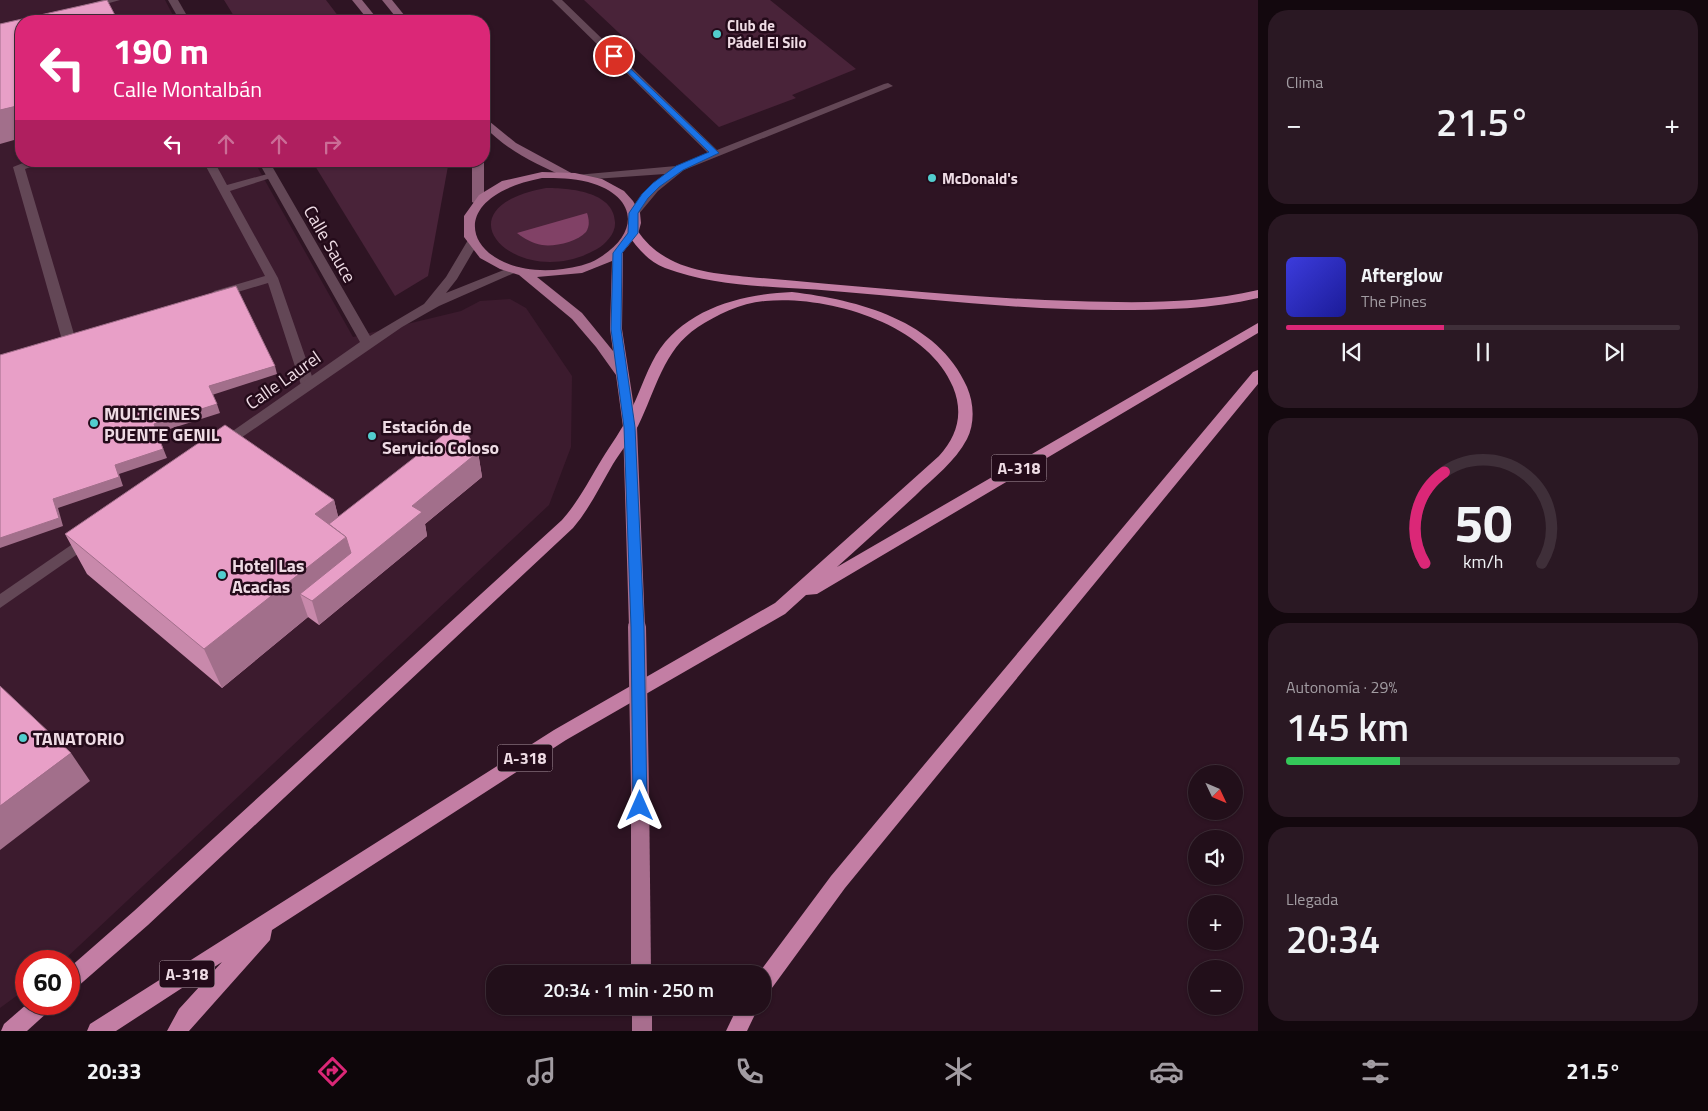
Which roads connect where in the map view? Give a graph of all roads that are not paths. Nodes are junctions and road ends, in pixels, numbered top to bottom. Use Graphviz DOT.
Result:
graph roads {
  1 [pos="115,0"];
  2 [pos="173,0"];
  3 [pos="358,0"];
  4 [pos="387,0"];
  5 [pos="557,0"];
  6 [pos="77,8"];
  7 [pos="182,15"];
  8 [pos="369,15"];
  9 [pos="399,15"];
  10 [pos="888,86"];
  11 [pos="490,129"];
  12 [pos="714,153"];
  13 [pos="19,167"];
  14 [pos="211,167"];
  15 [pos="266,167"];
  16 [pos="478,167"];
  17 [pos="680,168"];
  18 [pos="271,176"];
  19 [pos="575,176"];
  20 [pos="223,190"];
  21 [pos="478,202"];
  22 [pos="634,213"];
  23 [pos="633,233"];
  24 [pos="472,243"];
  25 [pos="618,253"];
  26 [pos="519,271"];
  27 [pos="272,278"];
  28 [pos="1258,294"];
  29 [pos="207,298"];
  30 [pos="425,308"];
  31 [pos="1258,327"];
  32 [pos="97,332"];
  33 [pos="367,343"];
  34 [pos="1258,375"];
  35 [pos="622,376"];
  36 [pos="308,385"];
  37 [pos="630,427"];
  38 [pos="211,453"];
  39 [pos="105,528"];
  40 [pos="0,602"];
  41 [pos="779,609"];
  42 [pos="278,917"];
  43 [pos="642,965"];
  44 [pos="80,971"];
  45 [pos="771,973"];
  46 [pos="29,1015"];
  47 [pos="642,1015"];
  48 [pos="744,1015"];
  49 [pos="11,1031"];
  50 [pos="97,1031"];
  51 [pos="177,1031"];
  52 [pos="642,1031"];
  53 [pos="736,1031"];
  1 -- 6 [label="street"];
  2 -- 7 [label="street"];
  3 -- 8 [label="street"];
  4 -- 9 [label="street"];
  5 -- 12 [label="street"];
  10 -- 12 [label="street"];
  11 -- 19 [label="street"];
  12 -- 17 [label="street"];
  13 -- 32 [label="street"];
  14 -- 20 [label="street"];
  15 -- 18 [label="street, Calle Sauce"];
  16 -- 21 [label="street"];
  17 -- 19 [label="street"];
  17 -- 22 [label="street"];
  18 -- 20 [label="street"];
  18 -- 33 [label="street, Calle Sauce"];
  19 -- 21 [label="main road"];
  19 -- 22 [label="main road"];
  20 -- 27 [label="street"];
  21 -- 24 [label="main road"];
  22 -- 23 [label="main road"];
  23 -- 25 [label="main road"];
  23 -- 28 [label="highway"];
  24 -- 26 [label="main road"];
  24 -- 30 [label="street"];
  25 -- 26 [label="main road"];
  25 -- 35 [label="main road"];
  26 -- 30 [label="street"];
  26 -- 35 [label="main road"];
  27 -- 29 [label="street"];
  27 -- 36 [label="street"];
  30 -- 33 [label="street, Calle Laurel"];
  31 -- 41 [label="highway, A-318"];
  33 -- 36 [label="street, Calle Laurel"];
  34 -- 45 [label="highway"];
  35 -- 37 [label="main road"];
  36 -- 38 [label="street, Calle Laurel"];
  37 -- 41 [label="highway"];
  37 -- 43 [label="main road, bridge"];
  37 -- 44 [label="highway"];
  39 -- 40 [label="street"];
  41 -- 42 [label="highway, A-318"];
  42 -- 50 [label="highway, A-318"];
  42 -- 51 [label="highway"];
  46 -- 49 [label="highway"];
  47 -- 52 [label="main road"];
  48 -- 53 [label="highway"];
}
